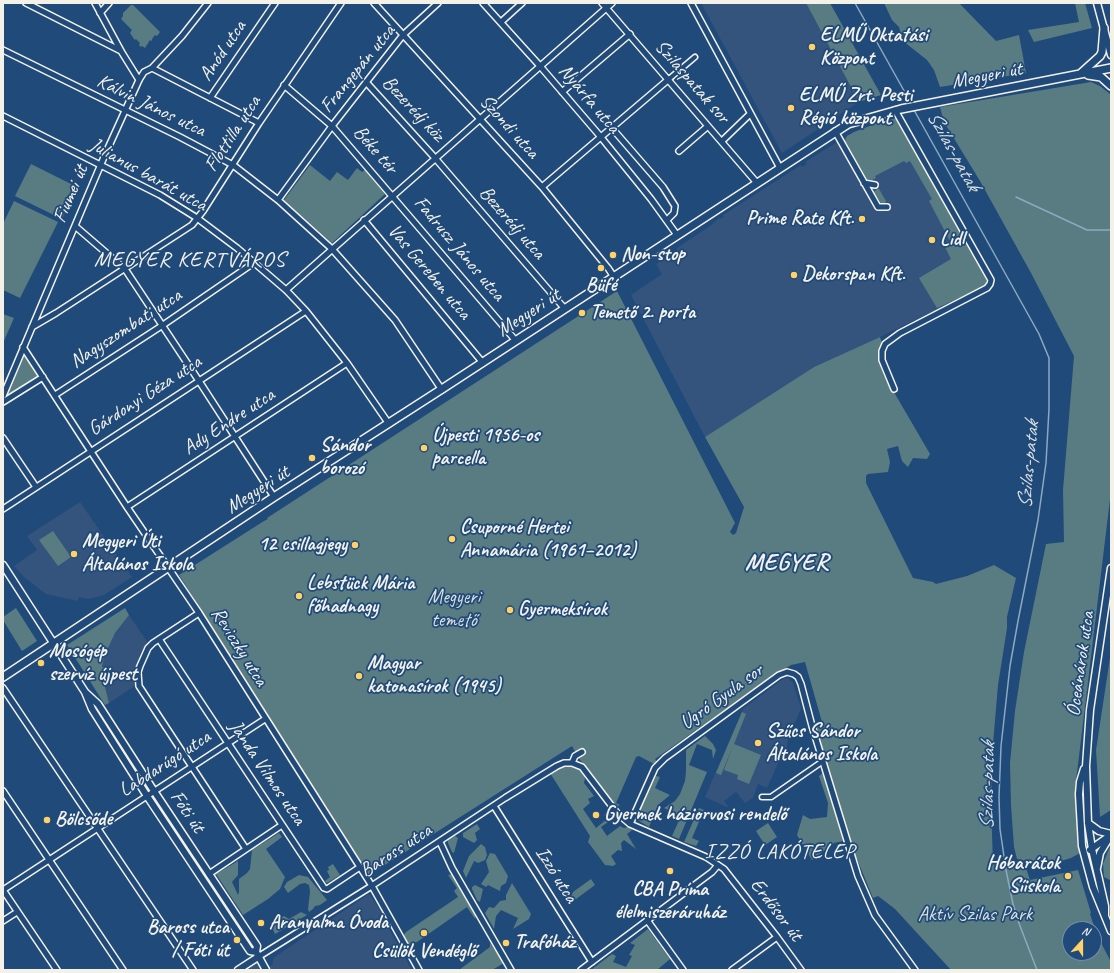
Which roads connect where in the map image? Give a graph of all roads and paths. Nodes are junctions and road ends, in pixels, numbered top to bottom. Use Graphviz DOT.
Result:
graph roads {
  1 [pos="26,3"];
  2 [pos="95,3"];
  3 [pos="109,3"];
  4 [pos="208,3"];
  5 [pos="275,3"];
  6 [pos="341,3"];
  7 [pos="374,3"];
  8 [pos="438,3"];
  9 [pos="483,3"];
  10 [pos="522,3"];
  11 [pos="602,3"];
  12 [pos="612,3"];
  13 [pos="691,3"];
  14 [pos="1097,3"];
  15 [pos="607,8"];
  16 [pos="100,13"];
  17 [pos="502,22"];
  18 [pos="1104,28"];
  19 [pos="630,34"];
  20 [pos="403,35"];
  21 [pos="3,50"];
  22 [pos="120,51"];
  23 [pos="1111,56"];
  24 [pos="695,57"];
  25 [pos="540,66"];
  26 [pos="152,68"];
  27 [pos="1111,68"];
  28 [pos="1079,74"];
  29 [pos="669,79"];
  30 [pos="139,80"];
  31 [pos="366,82"];
  32 [pos="284,85"];
  33 [pos="1111,86"];
  34 [pos="562,92"];
  35 [pos="210,98"];
  36 [pos="124,110"];
  37 [pos="898,110"];
  38 [pos="750,114"];
  39 [pos="3,116"];
  40 [pos="481,118"];
  41 [pos="259,123"];
  42 [pos="332,126"];
  43 [pos="708,126"];
  44 [pos="611,127"];
  45 [pos="835,131"];
  46 [pos="600,136"];
  47 [pos="722,141"];
  48 [pos="678,151"];
  49 [pos="435,158"];
  50 [pos="233,165"];
  51 [pos="100,166"];
  52 [pos="780,168"];
  53 [pos="757,183"];
  54 [pos="864,183"];
  55 [pos="875,185"];
  56 [pos="542,187"];
  57 [pos="393,195"];
  58 [pos="278,200"];
  59 [pos="887,207"];
  60 [pos="197,218"];
  61 [pos="364,220"];
  62 [pos="667,220"];
  63 [pos="75,226"];
  64 [pos="677,236"];
  65 [pos="332,249"];
  66 [pos="255,262"];
  67 [pos="125,269"];
  68 [pos="614,277"];
  69 [pos="286,290"];
  70 [pos="565,309"];
  71 [pos="306,311"];
  72 [pos="163,326"];
  73 [pos="32,327"];
  74 [pos="516,341"];
  75 [pos="23,347"];
  76 [pos="347,363"];
  77 [pos="483,363"];
  78 [pos="43,377"];
  79 [pos="199,380"];
  80 [pos="894,389"];
  81 [pos="442,390"];
  82 [pos="55,395"];
  83 [pos="3,396"];
  84 [pos="3,402"];
  85 [pos="388,424"];
  86 [pos="235,437"];
  87 [pos="3,438"];
  88 [pos="91,451"];
  89 [pos="36,487"];
  90 [pos="274,497"];
  91 [pos="127,507"];
  92 [pos="3,509"];
  93 [pos="3,565"];
  94 [pos="168,567"];
  95 [pos="1111,568"];
  96 [pos="199,613"];
  97 [pos="159,639"];
  98 [pos="54,642"];
  99 [pos="3,677"];
  100 [pos="3,688"];
  101 [pos="85,692"];
  102 [pos="265,719"];
  103 [pos="228,743"];
  104 [pos="582,752"];
  105 [pos="823,761"];
  106 [pos="572,763"];
  107 [pos="192,766"];
  108 [pos="1086,766"];
  109 [pos="3,791"];
  110 [pos="154,791"];
  111 [pos="147,796"];
  112 [pos="762,797"];
  113 [pos="494,806"];
  114 [pos="1088,823"];
  115 [pos="630,824"];
  116 [pos="282,826"];
  117 [pos="97,828"];
  118 [pos="1111,835"];
  119 [pos="440,842"];
  120 [pos="1082,846"];
  121 [pos="246,849"];
  122 [pos="1092,849"];
  123 [pos="1083,855"];
  124 [pos="49,860"];
  125 [pos="718,864"];
  126 [pos="360,867"];
  127 [pos="1097,870"];
  128 [pos="209,874"];
  129 [pos="372,886"];
  130 [pos="3,890"];
  131 [pos="17,912"];
  132 [pos="1105,915"];
  133 [pos="647,920"];
  134 [pos="3,921"];
  135 [pos="1111,932"];
  136 [pos="777,937"];
  137 [pos="257,955"];
  138 [pos="592,962"];
  139 [pos="57,970"];
  140 [pos="123,970"];
  141 [pos="193,970"];
  142 [pos="238,970"];
  143 [pos="266,970"];
  144 [pos="419,970"];
  145 [pos="511,970"];
  146 [pos="581,970"];
  147 [pos="683,970"];
  148 [pos="732,970"];
  149 [pos="801,970"];
  150 [pos="915,970"];
  1 -- 22 [label="street"];
  2 -- 16 [label="street"];
  3 -- 16 [label="street"];
  4 -- 26 [label="street, Fiumei út"];
  5 -- 35 [label="street, Anód utca"];
  6 -- 32 [label="street, Flottilla utca"];
  7 -- 20 [label="street, Szondi utca"];
  8 -- 20 [label="street, Frangepán utca"];
  9 -- 17 [label="street, Nyárfa utca"];
  10 -- 17 [label="street"];
  11 -- 15 [label="street, Szilaspatak sor"];
  12 -- 15 [label="street"];
  13 -- 38 [label="street, Szilaspatak sor"];
  14 -- 18 [label="street"];
  15 -- 19 [label="street, Szilaspatak sor"];
  15 -- 25 [label="street"];
  16 -- 22 [label="street"];
  17 -- 25 [label="street, Nyárfa utca"];
  18 -- 23 [label="street"];
  18 -- 28 [label="main road"];
  19 -- 29 [label="street, Szilaspatak sor"];
  19 -- 34 [label="street"];
  20 -- 31 [label="street, Frangepán utca"];
  20 -- 40 [label="street, Szondi utca"];
  21 -- 36 [label="street, Kálvin János utca"];
  22 -- 30 [label="street"];
  24 -- 29 [label="street"];
  25 -- 34 [label="street, Nyárfa utca"];
  25 -- 40 [label="street"];
  26 -- 30 [label="street, Fiumei út"];
  26 -- 35 [label="street"];
  27 -- 28 [label="main road, Megyeri út"];
  28 -- 33 [label="main road"];
  28 -- 37 [label="main road, Megyeri út"];
  29 -- 43 [label="street, Szilaspatak sor"];
  29 -- 44 [label="street"];
  30 -- 36 [label="street, Fiumei út"];
  31 -- 42 [label="street, Frangepán utca"];
  31 -- 49 [label="street, Bezerédj köz"];
  32 -- 41 [label="street, Flottilla utca"];
  32 -- 42 [label="street"];
  34 -- 46 [label="street, Nyárfa utca"];
  35 -- 41 [label="street"];
  36 -- 50 [label="street, Kálvin János utca"];
  36 -- 51 [label="street, Fiumei út"];
  37 -- 45 [label="main road, Megyeri út"];
  37 -- 80 [label="street"];
  38 -- 47 [label="street"];
  38 -- 52 [label="street, Szilaspatak sor"];
  39 -- 51 [label="street, Julianus barát utca"];
  40 -- 49 [label="street"];
  40 -- 56 [label="street, Szondi utca"];
  41 -- 50 [label="street, Flottilla utca"];
  42 -- 57 [label="street, Béke tér"];
  42 -- 58 [label="street, Frangepán utca"];
  43 -- 47 [label="street, Szilaspatak sor"];
  43 -- 48 [label="street"];
  44 -- 46 [label="street"];
  44 -- 62 [label="street, Nyárfa utca"];
  45 -- 52 [label="main road, Megyeri út"];
  45 -- 54 [label="street"];
  46 -- 56 [label="street"];
  46 -- 62 [label="street, Nyárfa utca"];
  47 -- 53 [label="street, Szilaspatak sor"];
  49 -- 57 [label="street"];
  49 -- 70 [label="street, Bezerédj utca"];
  50 -- 58 [label="street, Kálvin János utca"];
  50 -- 60 [label="street, Flottilla utca"];
  51 -- 60 [label="street, Julianus barát utca"];
  51 -- 63 [label="street, Fiumei út"];
  52 -- 53 [label="main road, Megyeri út"];
  53 -- 64 [label="main road, Megyeri út"];
  54 -- 55 [label="street"];
  54 -- 59 [label="street"];
  56 -- 68 [label="street, Szondi utca"];
  57 -- 61 [label="street"];
  57 -- 74 [label="street, Fadrusz János utca"];
  58 -- 65 [label="street"];
  60 -- 66 [label="street, Julianus barát utca"];
  60 -- 67 [label="street, Flottilla utca"];
  61 -- 65 [label="street"];
  61 -- 77 [label="street, Vas Gereben utca"];
  62 -- 64 [label="street, Nyárfa utca"];
  63 -- 67 [label="street"];
  63 -- 73 [label="street, Fiumei út"];
  64 -- 68 [label="main road, Megyeri út"];
  65 -- 69 [label="street"];
  65 -- 81 [label="street"];
  66 -- 69 [label="street, Julianus barát utca"];
  66 -- 72 [label="street, Nagyszombati utca"];
  67 -- 72 [label="street"];
  67 -- 73 [label="street, Flottilla utca"];
  68 -- 70 [label="main road, Megyeri út"];
  69 -- 71 [label="street, Julianus barát utca"];
  70 -- 74 [label="main road, Megyeri út"];
  71 -- 76 [label="street, Julianus barát utca"];
  71 -- 79 [label="street, Gárdonyi Géza utca"];
  72 -- 79 [label="street"];
  72 -- 82 [label="street, Nagyszombati utca"];
  73 -- 75 [label="street, Fiumei út"];
  74 -- 77 [label="main road, Megyeri út"];
  75 -- 78 [label="street, Reviczky utca"];
  75 -- 83 [label="street, Fiumei út"];
  76 -- 85 [label="street, Julianus barát utca"];
  76 -- 86 [label="street, Ady Endre utca"];
  77 -- 81 [label="main road, Megyeri út"];
  78 -- 82 [label="street, Reviczky utca"];
  78 -- 84 [label="street"];
  79 -- 86 [label="street"];
  79 -- 88 [label="street, Gárdonyi Géza utca"];
  81 -- 85 [label="main road, Megyeri út"];
  82 -- 88 [label="street, Reviczky utca"];
  85 -- 90 [label="main road, Megyeri út"];
  86 -- 90 [label="street"];
  86 -- 91 [label="street, Ady Endre utca"];
  87 -- 89 [label="street"];
  88 -- 89 [label="street, Gárdonyi Géza utca"];
  88 -- 91 [label="street, Reviczky utca"];
  89 -- 92 [label="street, Gárdonyi Géza utca"];
  90 -- 94 [label="main road, Megyeri út"];
  91 -- 94 [label="street, Reviczky utca"];
  93 -- 98 [label="street, Fóti út"];
  94 -- 96 [label="street, Reviczky utca"];
  94 -- 98 [label="main road, Megyeri út"];
  95 -- 108 [label="street, Óceánárok utca"];
  96 -- 97 [label="street"];
  96 -- 102 [label="street, Reviczky utca"];
  97 -- 103 [label="street, Janda Vilmos utca"];
  97 -- 107 [label="street"];
  98 -- 99 [label="main road, Megyeri út"];
  98 -- 101 [label="street, Fóti út"];
  100 -- 117 [label="street"];
  101 -- 110 [label="street, Fóti út"];
  101 -- 111 [label="street, Fóti út"];
  102 -- 103 [label="street, Labdarúgó utca"];
  102 -- 126 [label="street, Reviczky utca"];
  103 -- 107 [label="street, Labdarúgó utca"];
  103 -- 116 [label="street, Janda Vilmos utca"];
  104 -- 106 [label="street"];
  105 -- 112 [label="street"];
  105 -- 115 [label="street, Ugró Gyula sor"];
  105 -- 150 [label="street, Ugró Gyula sor"];
  106 -- 113 [label="street, Baross utca"];
  106 -- 115 [label="street, Erdősor út"];
  107 -- 110 [label="street, Labdarúgó utca"];
  107 -- 121 [label="street"];
  108 -- 114 [label="street, Óceánárok utca"];
  108 -- 120 [label="street, Óceánárok utca"];
  109 -- 124 [label="street"];
  110 -- 111 [label="street, Labdarúgó utca"];
  110 -- 128 [label="street, Fóti út"];
  111 -- 117 [label="street, Labdarúgó utca"];
  111 -- 137 [label="street, Fóti út"];
  113 -- 119 [label="street, Baross utca"];
  113 -- 138 [label="street, Izzó utca"];
  114 -- 118 [label="street"];
  114 -- 122 [label="street, Óceánárok utca"];
  115 -- 125 [label="street, Erdősor út"];
  116 -- 121 [label="street"];
  116 -- 126 [label="street, Janda Vilmos utca"];
  117 -- 124 [label="street, Labdarúgó utca"];
  117 -- 141 [label="street"];
  118 -- 122 [label="street"];
  118 -- 127 [label="street"];
  119 -- 129 [label="street, Baross utca"];
  119 -- 145 [label="street"];
  120 -- 122 [label="street"];
  120 -- 123 [label="street, Óceánárok utca"];
  121 -- 128 [label="street"];
  122 -- 123 [label="street"];
  122 -- 127 [label="street, Óceánárok utca"];
  123 -- 132 [label="street, Óceánárok utca"];
  124 -- 130 [label="street, Labdarúgó utca"];
  124 -- 140 [label="street"];
  125 -- 133 [label="street"];
  125 -- 136 [label="street, Erdősor út"];
  126 -- 129 [label="street, Reviczky utca"];
  127 -- 132 [label="street, Óceánárok utca"];
  128 -- 137 [label="street, Fóti út"];
  129 -- 137 [label="street, Baross utca"];
  129 -- 144 [label="street, Reviczky utca"];
  130 -- 131 [label="street"];
  131 -- 134 [label="street"];
  131 -- 139 [label="street"];
  132 -- 135 [label="street, Óceánárok utca"];
  133 -- 138 [label="street"];
  133 -- 147 [label="street"];
  136 -- 148 [label="street"];
  136 -- 149 [label="street, Erdősor út"];
  137 -- 142 [label="street, Baross utca"];
  137 -- 143 [label="street, Fóti út"];
  138 -- 146 [label="street"];
}
